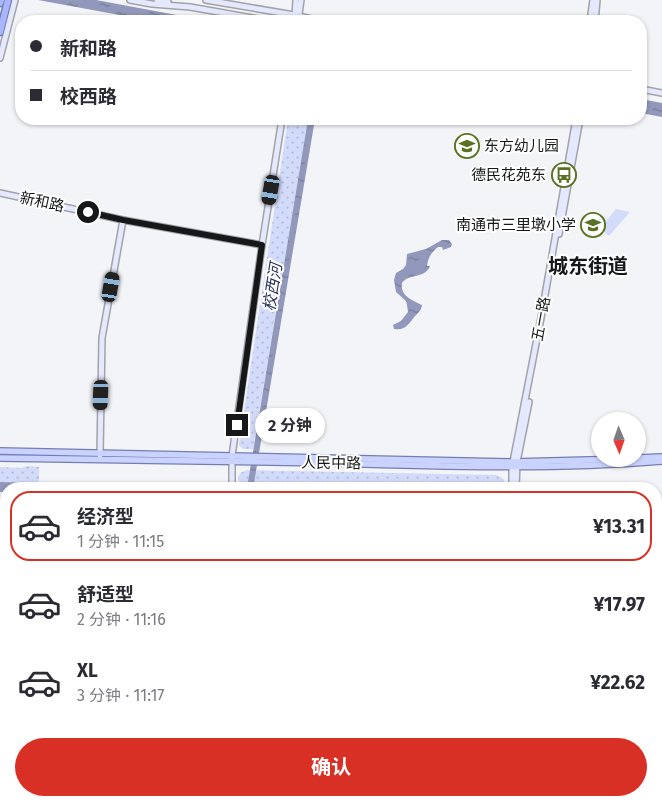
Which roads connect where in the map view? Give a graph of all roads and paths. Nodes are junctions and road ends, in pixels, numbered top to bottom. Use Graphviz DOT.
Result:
graph roads {
  1 [pos="13,0"];
  2 [pos="130,0"];
  3 [pos="157,0"];
  4 [pos="206,0"];
  5 [pos="296,0"];
  6 [pos="301,0"];
  7 [pos="593,0"];
  8 [pos="598,0"];
  9 [pos="190,7"];
  10 [pos="236,15"];
  11 [pos="282,15"];
  12 [pos="297,15"];
  13 [pos="298,15"];
  14 [pos="591,15"];
  15 [pos="595,15"];
  16 [pos="0,32"];
  17 [pos="0,58"];
  18 [pos="647,90"];
  19 [pos="662,93"];
  20 [pos="281,125"];
  21 [pos="575,125"];
  22 [pos="579,125"];
  23 [pos="0,193"];
  24 [pos="123,220"];
  25 [pos="262,245"];
  26 [pos="0,451"];
  27 [pos="99,456"];
  28 [pos="662,457"];
  29 [pos="0,458"];
  30 [pos="646,458"];
  31 [pos="232,459"];
  32 [pos="591,461"];
  33 [pos="662,461"];
  34 [pos="515,464"];
  35 [pos="232,482"];
  36 [pos="513,482"];
  37 [pos="516,482"];
  1 -- 16 [label="highway"];
  1 -- 17 [label="main road"];
  2 -- 9 [label="main road"];
  3 -- 9 [label="main road"];
  4 -- 11 [label="main road"];
  5 -- 12 [label="main road"];
  6 -- 13 [label="main road"];
  7 -- 14 [label="main road"];
  8 -- 15 [label="main road"];
  9 -- 10 [label="main road"];
  18 -- 19 [label="main road"];
  20 -- 25 [label="main road"];
  21 -- 34 [label="main road, 五一路"];
  22 -- 34 [label="main road, 五一路"];
  23 -- 24 [label="main road, 新和路"];
  24 -- 25 [label="main road, 新和路"];
  24 -- 27 [label="main road"];
  25 -- 31 [label="main road"];
  26 -- 27 [label="main road, 人民中路"];
  27 -- 29 [label="main road, 人民中路"];
  27 -- 31 [label="main road, 人民中路"];
  28 -- 30 [label="main road"];
  31 -- 34 [label="main road, 人民中路"];
  31 -- 35 [label="main road"];
  32 -- 34 [label="main road, 人民中路"];
  33 -- 34 [label="main road, 人民中路"];
  34 -- 36 [label="main road, 五一路"];
  34 -- 37 [label="main road, 五一路"];
}
